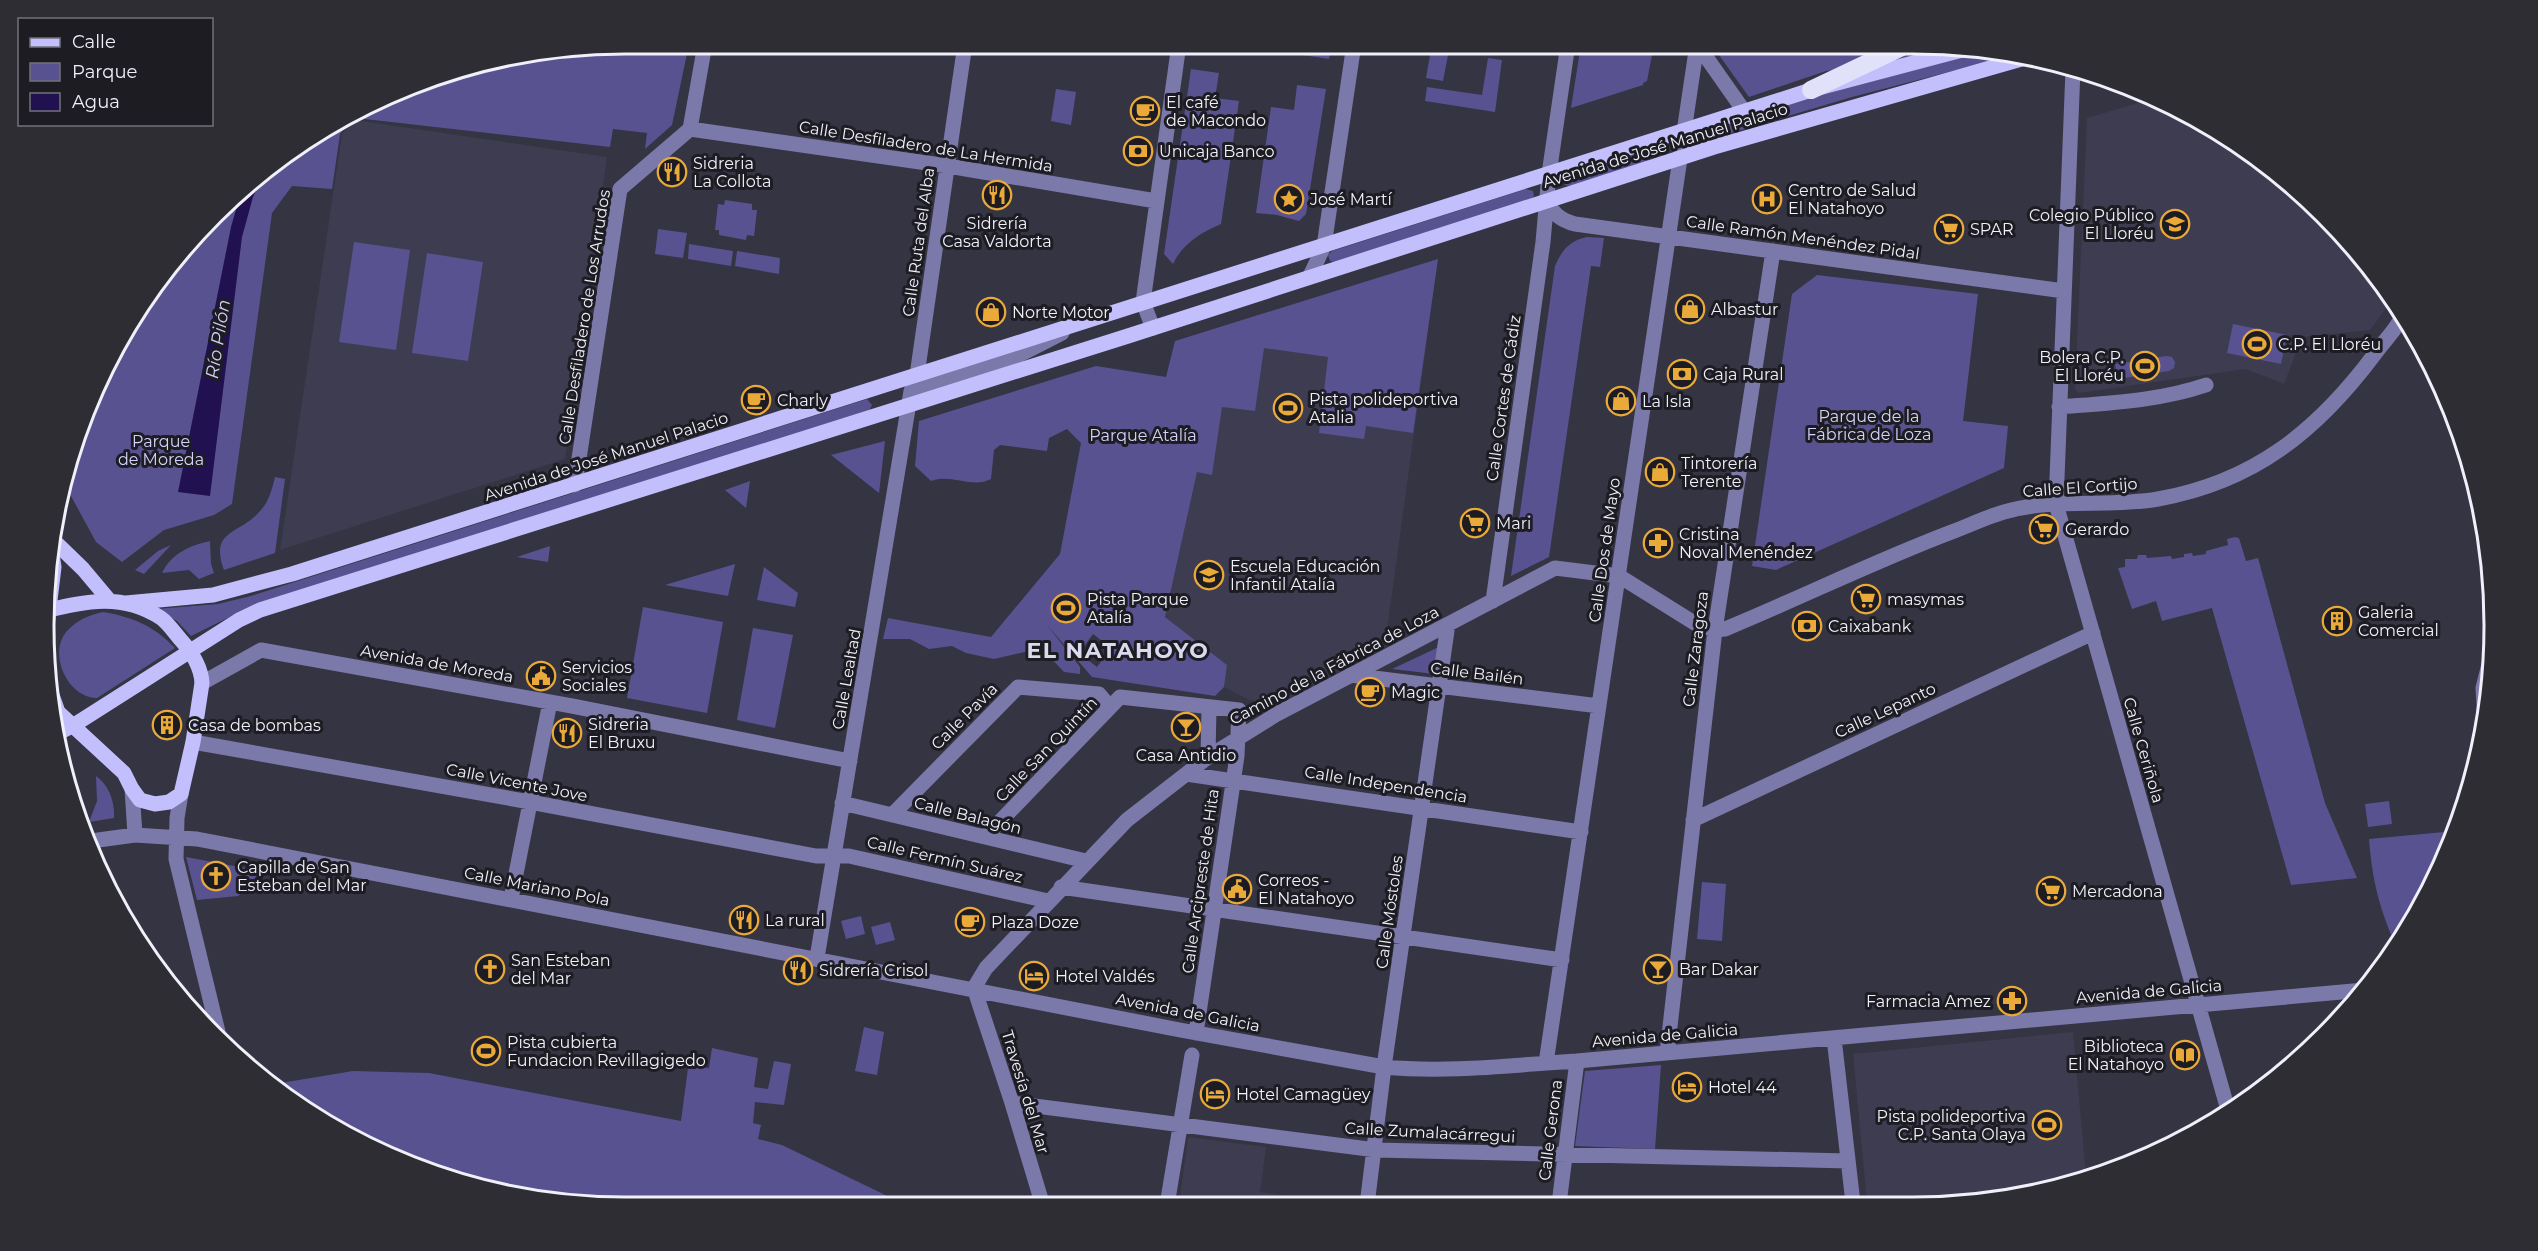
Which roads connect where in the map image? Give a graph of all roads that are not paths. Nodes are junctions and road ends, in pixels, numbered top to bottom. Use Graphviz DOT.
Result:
graph roads {
  1 [pos="703,54"];
  2 [pos="964,54"];
  3 [pos="1178,54"];
  4 [pos="1353,54"];
  5 [pos="1567,54"];
  6 [pos="1696,54"];
  7 [pos="1704,54"];
  8 [pos="1887,54"];
  9 [pos="1944,55"];
  10 [pos="2009,62"];
  11 [pos="2073,77"];
  12 [pos="1811,90"];
  13 [pos="1744,111"];
  14 [pos="690,129"];
  15 [pos="1686,130"];
  16 [pos="1681,158"];
  17 [pos="948,166"];
  18 [pos="1549,174"];
  19 [pos="1156,201"];
  20 [pos="1546,201"];
  21 [pos="1669,238"];
  22 [pos="1324,246"];
  23 [pos="1773,252"];
  24 [pos="1310,276"];
  25 [pos="2064,291"];
  26 [pos="1143,302"];
  27 [pos="1092,319"];
  28 [pos="2398,325"];
  29 [pos="1153,328"];
  30 [pos="917,375"];
  31 [pos="2206,385"];
  32 [pos="908,405"];
  33 [pos="2059,407"];
  34 [pos="575,485"];
  35 [pos="2056,504"];
  36 [pos="60,546"];
  37 [pos="1619,576"];
  38 [pos="108,600"];
  39 [pos="1493,601"];
  40 [pos="126,603"];
  41 [pos="54,609"];
  42 [pos="1448,624"];
  43 [pos="1715,630"];
  44 [pos="2093,633"];
  45 [pos="190,650"];
  46 [pos="1350,675"];
  47 [pos="202,683"];
  48 [pos="1440,686"];
  49 [pos="550,702"];
  50 [pos="1599,706"];
  51 [pos="1110,707"];
  52 [pos="1209,707"];
  53 [pos="61,714"];
  54 [pos="74,725"];
  55 [pos="64,730"];
  56 [pos="1239,735"];
  57 [pos="193,742"];
  58 [pos="1208,757"];
  59 [pos="850,761"];
  60 [pos="1186,774"];
  61 [pos="1233,780"];
  62 [pos="132,789"];
  63 [pos="181,794"];
  64 [pos="530,802"];
  65 [pos="842,803"];
  66 [pos="1422,808"];
  67 [pos="892,815"];
  68 [pos="1693,820"];
  69 [pos="1581,832"];
  70 [pos="135,836"];
  71 [pos="176,837"];
  72 [pos="985,837"];
  73 [pos="97,840"];
  74 [pos="834,856"];
  75 [pos="1086,861"];
  76 [pos="1061,887"];
  77 [pos="512,899"];
  78 [pos="1048,901"];
  79 [pos="1215,909"];
  80 [pos="1403,936"];
  81 [pos="817,958"];
  82 [pos="1562,960"];
  83 [pos="974,988"];
  84 [pos="2351,991"];
  85 [pos="2198,1005"];
  86 [pos="216,1025"];
  87 [pos="1196,1033"];
  88 [pos="1834,1038"];
  89 [pos="1666,1053"];
  90 [pos="1192,1055"];
  91 [pos="1577,1061"];
  92 [pos="1546,1063"];
  93 [pos="1384,1067"];
  94 [pos="1012,1103"];
  95 [pos="2226,1103"];
  96 [pos="1180,1126"];
  97 [pos="1376,1150"];
  98 [pos="1566,1155"];
  99 [pos="1848,1161"];
  100 [pos="1039,1197"];
  101 [pos="1168,1197"];
  102 [pos="1368,1197"];
  103 [pos="1560,1197"];
  104 [pos="1852,1197"];
  1 -- 14 [label="street"];
  2 -- 17 [label="street, Calle Ruta del Alba"];
  3 -- 19 [label="street"];
  4 -- 22 [label="street"];
  5 -- 18 [label="street, Calle Cortes de Cádiz"];
  6 -- 15 [label="street, Calle Dos de Mayo"];
  7 -- 13 [label="street"];
  8 -- 12 [label="highway"];
  9 -- 12 [label="main road, Avenida de José Manuel Palacio"];
  10 -- 16 [label="main road, Avenida de José Manuel Palacio"];
  11 -- 25 [label="street, Calle Ceriñola"];
  12 -- 13 [label="main road, Avenida de José Manuel Palacio"];
  13 -- 15 [label="main road, Avenida de José Manuel Palacio"];
  14 -- 17 [label="street, Calle Desfiladero de La Hermida"];
  14 -- 34 [label="street, Calle Desfiladero de Los Arrudos"];
  15 -- 16 [label="street, Calle Dos de Mayo"];
  15 -- 18 [label="main road, Avenida de José Manuel Palacio"];
  16 -- 20 [label="main road, Avenida de José Manuel Palacio"];
  16 -- 21 [label="street, Calle Dos de Mayo"];
  17 -- 19 [label="street, Calle Desfiladero de La Hermida"];
  17 -- 30 [label="street, Calle Ruta del Alba"];
  18 -- 20 [label="street, Calle Cortes de Cádiz"];
  18 -- 22 [label="main road, Avenida de José Manuel Palacio"];
  19 -- 26 [label="street"];
  20 -- 21 [label="street, Calle Ramón Menéndez Pidal"];
  20 -- 24 [label="main road, Avenida de José Manuel Palacio"];
  20 -- 39 [label="street, Calle Cortes de Cádiz"];
  21 -- 23 [label="street, Calle Ramón Menéndez Pidal"];
  21 -- 37 [label="street, Calle Dos de Mayo"];
  22 -- 24 [label="street"];
  22 -- 26 [label="main road, Avenida de José Manuel Palacio"];
  23 -- 25 [label="street, Calle Ramón Menéndez Pidal"];
  23 -- 43 [label="street, Calle Zaragoza"];
  24 -- 29 [label="main road, Avenida de José Manuel Palacio"];
  25 -- 33 [label="street, Calle Ceriñola"];
  26 -- 27 [label="main road, Avenida de José Manuel Palacio"];
  26 -- 29 [label="street"];
  27 -- 30 [label="main road, Avenida de José Manuel Palacio"];
  27 -- 32 [label="street, Avenida de José Manuel Palacio"];
  28 -- 35 [label="street, Calle El Cortijo"];
  29 -- 32 [label="main road, Avenida de José Manuel Palacio"];
  30 -- 34 [label="main road, Avenida de José Manuel Palacio"];
  31 -- 33 [label="street"];
  32 -- 45 [label="main road, Avenida de José Manuel Palacio"];
  32 -- 59 [label="street, Calle Lealtad"];
  33 -- 35 [label="street, Calle Ceriñola"];
  34 -- 40 [label="main road, Avenida de José Manuel Palacio"];
  35 -- 43 [label="street, Calle El Cortijo"];
  35 -- 44 [label="street, Calle Ceriñola"];
  36 -- 38 [label="main road"];
  37 -- 39 [label="street, Camino de la Fábrica de Loza"];
  37 -- 43 [label="street"];
  37 -- 50 [label="street, Calle Dos de Mayo"];
  38 -- 40 [label="main road"];
  38 -- 41 [label="main road"];
  39 -- 42 [label="street, Camino de la Fábrica de Loza"];
  40 -- 45 [label="main road"];
  42 -- 46 [label="street, Camino de la Fábrica de Loza"];
  42 -- 48 [label="street, Calle Móstoles"];
  43 -- 68 [label="street, Calle Zaragoza"];
  44 -- 68 [label="street, Calle Lepanto"];
  44 -- 85 [label="street, Calle Ceriñola"];
  45 -- 47 [label="main road"];
  45 -- 54 [label="main road, Avenida de José Manuel Palacio"];
  46 -- 48 [label="street, Calle Bailén"];
  46 -- 56 [label="street, Camino de la Fábrica de Loza"];
  47 -- 49 [label="street, Avenida de Moreda"];
  47 -- 57 [label="main road"];
  48 -- 50 [label="street, Calle Bailén"];
  48 -- 66 [label="street, Calle Móstoles"];
  49 -- 59 [label="street, Avenida de Moreda"];
  49 -- 64 [label="street"];
  50 -- 69 [label="street, Calle Dos de Mayo"];
  51 -- 52 [label="street, Calle San Quintín"];
  51 -- 67 [label="street, Calle Pavía"];
  51 -- 72 [label="street, Calle San Quintín"];
  52 -- 56 [label="street, Calle San Quintín"];
  52 -- 58 [label="street"];
  53 -- 54 [label="main road"];
  54 -- 55 [label="main road, Avenida de José Manuel Palacio"];
  54 -- 62 [label="main road"];
  56 -- 58 [label="street, Camino de la Fábrica de Loza"];
  56 -- 61 [label="street, Calle Arcipreste de Hita"];
  57 -- 63 [label="main road"];
  57 -- 64 [label="street, Calle Vicente Jove"];
  58 -- 60 [label="street, Camino de la Fábrica de Loza"];
  59 -- 65 [label="street, Calle Lealtad"];
  60 -- 61 [label="street, Calle Independencia"];
  60 -- 75 [label="street, Camino de la Fábrica de Loza"];
  61 -- 66 [label="street, Calle Independencia"];
  61 -- 79 [label="street, Calle Arcipreste de Hita"];
  62 -- 63 [label="main road"];
  62 -- 70 [label="street"];
  63 -- 71 [label="street"];
  64 -- 74 [label="street, Calle Vicente Jove"];
  64 -- 77 [label="street"];
  65 -- 67 [label="street, Calle Balagón"];
  65 -- 74 [label="street, Calle Lealtad"];
  66 -- 69 [label="street, Calle Independencia"];
  66 -- 80 [label="street, Calle Móstoles"];
  67 -- 72 [label="street, Calle Balagón"];
  68 -- 89 [label="street, Calle Zaragoza"];
  69 -- 82 [label="street, Calle Dos de Mayo"];
  70 -- 71 [label="street, Calle Mariano Pola"];
  70 -- 73 [label="street, Calle Mariano Pola"];
  71 -- 77 [label="street, Calle Mariano Pola"];
  71 -- 86 [label="street"];
  72 -- 75 [label="street, Calle Balagón"];
  74 -- 78 [label="street, Calle Fermín Suárez"];
  74 -- 81 [label="street, Calle Lealtad"];
  75 -- 76 [label="street, Camino de la Fábrica de Loza"];
  76 -- 78 [label="street, Camino de la Fábrica de Loza"];
  76 -- 79 [label="street"];
  77 -- 81 [label="street, Calle Mariano Pola"];
  78 -- 83 [label="street, Camino de la Fábrica de Loza"];
  79 -- 80 [label="street"];
  79 -- 87 [label="street, Calle Arcipreste de Hita"];
  80 -- 82 [label="street"];
  80 -- 93 [label="street, Calle Móstoles"];
  81 -- 83 [label="street, Calle Mariano Pola"];
  82 -- 92 [label="street, Calle Dos de Mayo"];
  83 -- 87 [label="street, Avenida de Galicia"];
  83 -- 94 [label="street, Travesía del Mar"];
  84 -- 85 [label="street, Avenida de Galicia"];
  85 -- 88 [label="street, Avenida de Galicia"];
  85 -- 95 [label="street, Calle Ceriñola"];
  87 -- 93 [label="street, Avenida de Galicia"];
  88 -- 89 [label="street, Avenida de Galicia"];
  88 -- 99 [label="street"];
  89 -- 91 [label="street, Avenida de Galicia"];
  90 -- 96 [label="street"];
  91 -- 92 [label="street, Avenida de Galicia"];
  91 -- 98 [label="street, Calle Gerona"];
  92 -- 93 [label="street, Avenida de Galicia"];
  93 -- 97 [label="street, Calle Móstoles"];
  94 -- 96 [label="street, Calle Zumalacárregui"];
  94 -- 100 [label="street, Travesía del Mar"];
  96 -- 97 [label="street, Calle Zumalacárregui"];
  96 -- 101 [label="street"];
  97 -- 98 [label="street, Calle Zumalacárregui"];
  97 -- 102 [label="street, Calle Móstoles"];
  98 -- 99 [label="street, Calle Zumalacárregui"];
  98 -- 103 [label="street, Calle Gerona"];
  99 -- 104 [label="street"];
}
